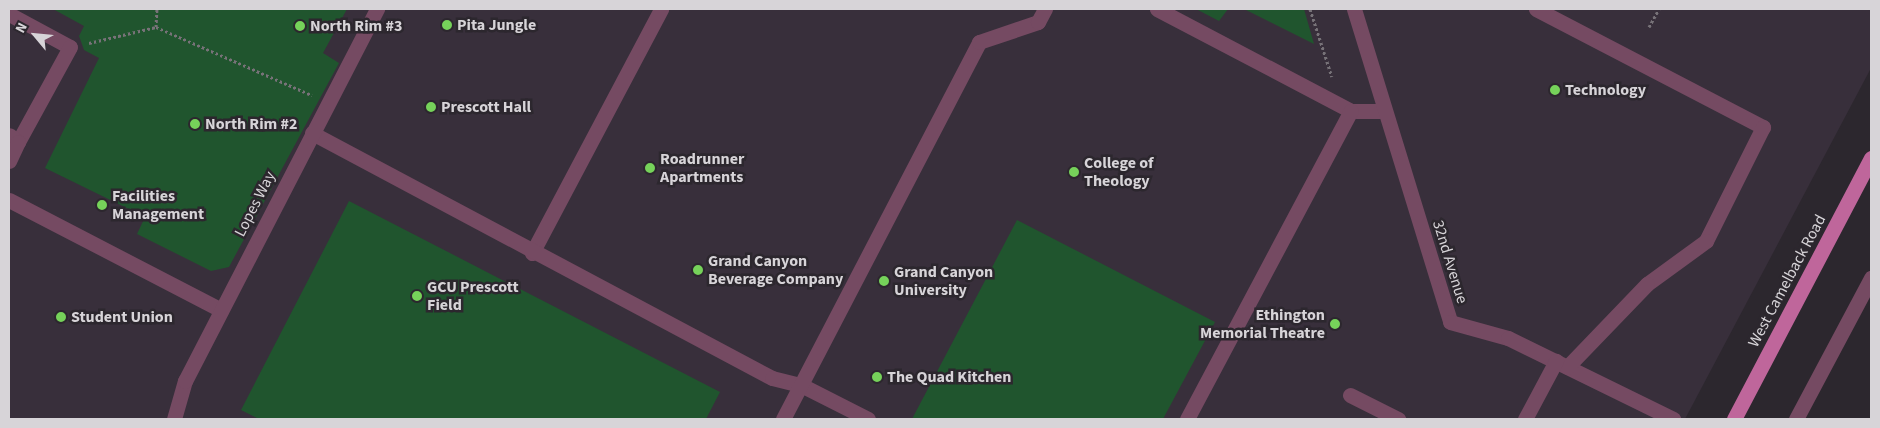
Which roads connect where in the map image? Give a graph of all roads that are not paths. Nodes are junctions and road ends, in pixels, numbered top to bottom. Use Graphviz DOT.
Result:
graph roads {
  1 [pos="377,9"];
  2 [pos="661,9"];
  3 [pos="1045,9"];
  4 [pos="1157,9"];
  5 [pos="1354,9"];
  6 [pos="1536,9"];
  7 [pos="9,14"];
  8 [pos="1346,108"];
  9 [pos="1384,111"];
  10 [pos="312,133"];
  11 [pos="13,138"];
  12 [pos="1871,158"];
  13 [pos="9,161"];
  14 [pos="9,200"];
  15 [pos="532,253"];
  16 [pos="1871,278"];
  17 [pos="221,310"];
  18 [pos="1561,364"];
  19 [pos="801,385"];
  20 [pos="1350,395"];
  21 [pos="174,419"];
  22 [pos="783,419"];
  23 [pos="868,419"];
  24 [pos="1187,419"];
  25 [pos="1398,419"];
  26 [pos="1525,419"];
  27 [pos="1673,419"];
  28 [pos="1734,419"];
  29 [pos="1796,419"];
  1 -- 10 [label="street, Lopes Way"];
  2 -- 15 [label="street"];
  3 -- 19 [label="street"];
  4 -- 8 [label="street"];
  5 -- 9 [label="street, 32nd Avenue"];
  6 -- 18 [label="street"];
  7 -- 11 [label="street"];
  8 -- 9 [label="street"];
  8 -- 24 [label="street"];
  9 -- 18 [label="street, 32nd Avenue"];
  10 -- 15 [label="street"];
  10 -- 17 [label="street, Lopes Way"];
  11 -- 13 [label="street"];
  12 -- 28 [label="main road, West Camelback Road"];
  14 -- 17 [label="street"];
  15 -- 19 [label="street"];
  16 -- 29 [label="street"];
  17 -- 21 [label="street, Lopes Way"];
  18 -- 26 [label="street"];
  18 -- 27 [label="street, 32nd Avenue"];
  19 -- 22 [label="street"];
  19 -- 23 [label="street"];
  20 -- 25 [label="street"];
}
